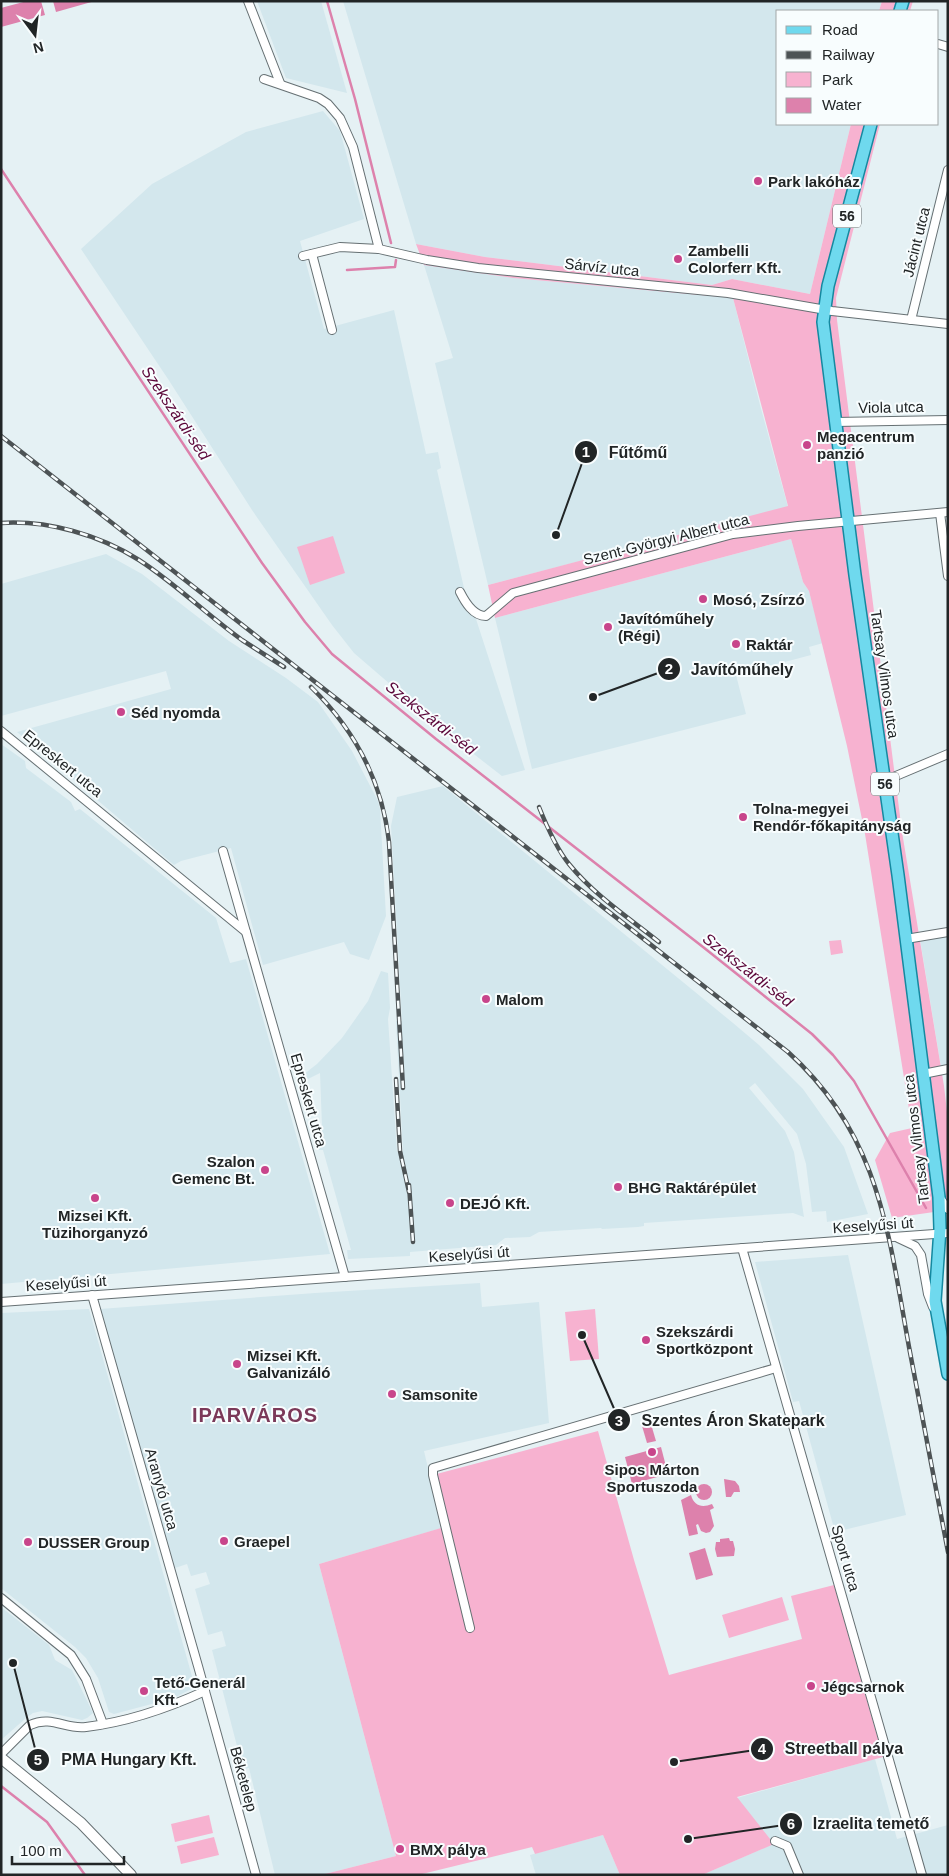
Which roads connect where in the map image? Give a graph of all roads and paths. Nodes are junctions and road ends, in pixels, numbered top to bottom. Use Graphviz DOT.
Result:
graph roads {
  1 [pos="248,1"];
  2 [pos="264,79"];
  3 [pos="280,83"];
  4 [pos="872,125"];
  5 [pos="948,170"];
  6 [pos="379,249"];
  7 [pos="312,254"];
  8 [pos="302,256"];
  9 [pos="824,309"];
  10 [pos="911,320"];
  11 [pos="948,324"];
  12 [pos="332,330"];
  13 [pos="948,420"];
  14 [pos="835,422"];
  15 [pos="944,512"];
  16 [pos="848,521"];
  17 [pos="948,576"];
  18 [pos="460,592"];
  19 [pos="1,731"];
  20 [pos="948,754"];
  21 [pos="884,781"];
  22 [pos="223,851"];
  23 [pos="246,932"];
  24 [pos="948,932"];
  25 [pos="906,939"];
  26 [pos="948,1069"];
  27 [pos="923,1074"];
  28 [pos="940,1197"];
  29 [pos="948,1209"];
  30 [pos="944,1234"];
  31 [pos="896,1237"];
  32 [pos="742,1248"];
  33 [pos="345,1277"];
  34 [pos="92,1295"];
  35 [pos="1,1302"];
  36 [pos="936,1314"];
  37 [pos="776,1368"];
  38 [pos="948,1374"];
  39 [pos="1,1598"];
  40 [pos="470,1628"];
  41 [pos="205,1691"];
  42 [pos="103,1724"];
  43 [pos="1,1754"];
  44 [pos="1,1758"];
  45 [pos="774,1841"];
  46 [pos="131,1875"];
  47 [pos="256,1875"];
  48 [pos="799,1875"];
  49 [pos="922,1875"];
  1 -- 3 [label="street"];
  2 -- 3 [label="street"];
  3 -- 6 [label="street"];
  4 -- 9 [label="main road, Tartsay Vilmos utca / 56"];
  5 -- 10 [label="street, Jácint utca"];
  6 -- 7 [label="street, Sárvíz utca"];
  6 -- 9 [label="street, Sárvíz utca"];
  7 -- 8 [label="street, Sárvíz utca"];
  7 -- 12 [label="street"];
  9 -- 10 [label="street, Sárvíz utca"];
  9 -- 14 [label="main road, Tartsay Vilmos utca / 56"];
  10 -- 11 [label="street, Sárvíz utca"];
  13 -- 14 [label="street, Viola utca"];
  14 -- 16 [label="main road, Tartsay Vilmos utca / 56"];
  15 -- 16 [label="street, Szent-Györgyi Albert utca"];
  15 -- 17 [label="street"];
  16 -- 18 [label="street, Szent-Györgyi Albert utca"];
  16 -- 21 [label="main road, Tartsay Vilmos utca / 56"];
  19 -- 23 [label="street, Epreskert utca"];
  20 -- 21 [label="street"];
  21 -- 25 [label="main road, Tartsay Vilmos utca / 56"];
  22 -- 23 [label="street, Epreskert utca"];
  23 -- 33 [label="street, Epreskert utca"];
  24 -- 25 [label="street"];
  25 -- 27 [label="main road, Tartsay Vilmos utca / 56"];
  26 -- 27 [label="street"];
  27 -- 28 [label="main road, Tartsay Vilmos utca / 56"];
  28 -- 29 [label="street"];
  28 -- 30 [label="main road, Tartsay Vilmos utca / 56"];
  30 -- 31 [label="street, Keselyűsi út"];
  30 -- 36 [label="main road, 56"];
  31 -- 32 [label="street, Keselyűsi út"];
  31 -- 36 [label="street"];
  32 -- 33 [label="street, Keselyűsi út"];
  32 -- 37 [label="street, Sport utca"];
  33 -- 34 [label="street, Keselyűsi út"];
  34 -- 35 [label="street, Keselyűsi út"];
  34 -- 41 [label="street, Aranytó utca"];
  36 -- 38 [label="main road, 56"];
  37 -- 40 [label="street"];
  37 -- 49 [label="street, Sport utca"];
  39 -- 42 [label="street"];
  41 -- 42 [label="street"];
  41 -- 47 [label="street, Béketelep"];
  42 -- 43 [label="street"];
  44 -- 46 [label="main road"];
  45 -- 48 [label="street"];
}
